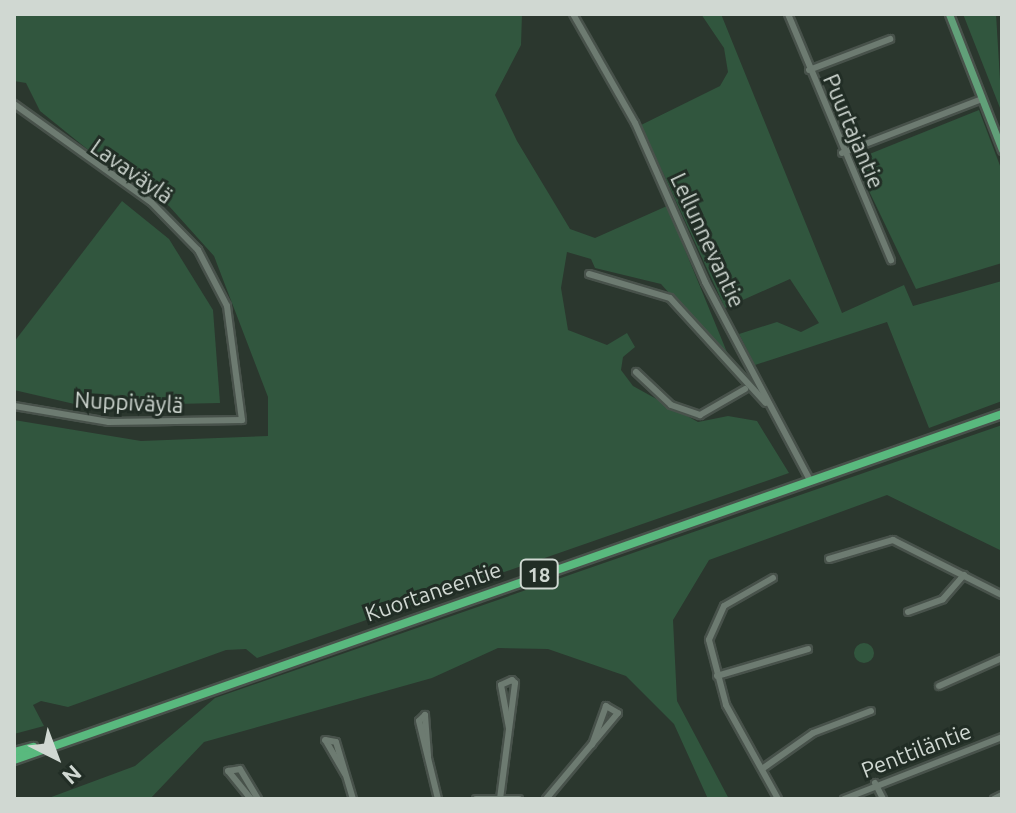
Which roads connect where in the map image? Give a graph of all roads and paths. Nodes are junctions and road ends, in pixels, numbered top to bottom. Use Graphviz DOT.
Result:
graph roads {
  1 [pos="573,14"];
  2 [pos="788,14"];
  3 [pos="949,14"];
  4 [pos="890,39"];
  5 [pos="809,70"];
  6 [pos="982,99"];
  7 [pos="14,105"];
  8 [pos="1002,150"];
  9 [pos="842,153"];
  10 [pos="891,260"];
  11 [pos="589,274"];
  12 [pos="636,372"];
  13 [pos="745,389"];
  14 [pos="769,405"];
  15 [pos="14,406"];
  16 [pos="1002,414"];
  17 [pos="242,420"];
  18 [pos="810,480"];
  19 [pos="829,559"];
  20 [pos="964,575"];
  21 [pos="773,578"];
  22 [pos="1002,595"];
  23 [pos="908,612"];
  24 [pos="808,649"];
  25 [pos="1002,658"];
  26 [pos="717,676"];
  27 [pos="939,686"];
  28 [pos="871,711"];
  29 [pos="509,728"];
  30 [pos="1002,737"];
  31 [pos="61,741"];
  32 [pos="592,745"];
  33 [pos="14,752"];
  34 [pos="428,756"];
  35 [pos="14,760"];
  36 [pos="762,769"];
  37 [pos="345,774"];
  38 [pos="875,783"];
  39 [pos="1002,795"];
  40 [pos="500,798"];
  41 [pos="251,799"];
  42 [pos="258,799"];
  43 [pos="353,799"];
  44 [pos="438,799"];
  45 [pos="476,799"];
  46 [pos="519,799"];
  47 [pos="546,799"];
  48 [pos="778,799"];
  49 [pos="844,799"];
  50 [pos="883,799"];
  51 [pos="994,799"];
  1 -- 14 [label="street, Lellunnevantie"];
  2 -- 5 [label="street, Puurtajantie"];
  3 -- 6 [label="main road"];
  4 -- 5 [label="street"];
  5 -- 9 [label="street, Puurtajantie"];
  6 -- 8 [label="main road"];
  6 -- 9 [label="street"];
  7 -- 17 [label="street, Lavaväylä"];
  9 -- 10 [label="street, Puurtajantie"];
  11 -- 13 [label="street"];
  12 -- 13 [label="street"];
  13 -- 14 [label="street"];
  14 -- 18 [label="street, Lellunnevantie"];
  15 -- 17 [label="street, Nuppiväylä"];
  16 -- 18 [label="highway, Kuortaneentie / 18"];
  18 -- 31 [label="highway, Kuortaneentie / 18"];
  19 -- 20 [label="street"];
  20 -- 22 [label="street"];
  20 -- 23 [label="street"];
  21 -- 26 [label="street"];
  24 -- 26 [label="street"];
  25 -- 27 [label="street"];
  26 -- 36 [label="street"];
  28 -- 36 [label="street"];
  29 -- 29 [label="street"];
  29 -- 40 [label="street"];
  30 -- 38 [label="street, Penttiläntie"];
  31 -- 33 [label="highway"];
  31 -- 35 [label="highway, Kuortaneentie / 18"];
  32 -- 32 [label="street"];
  32 -- 47 [label="street"];
  34 -- 34 [label="street"];
  34 -- 44 [label="street"];
  36 -- 48 [label="street"];
  37 -- 37 [label="street"];
  37 -- 43 [label="street"];
  38 -- 49 [label="street, Penttiläntie"];
  38 -- 50 [label="street"];
  39 -- 51 [label="street"];
  40 -- 45 [label="street"];
  40 -- 46 [label="street"];
  41 -- 42 [label="street"];
}
